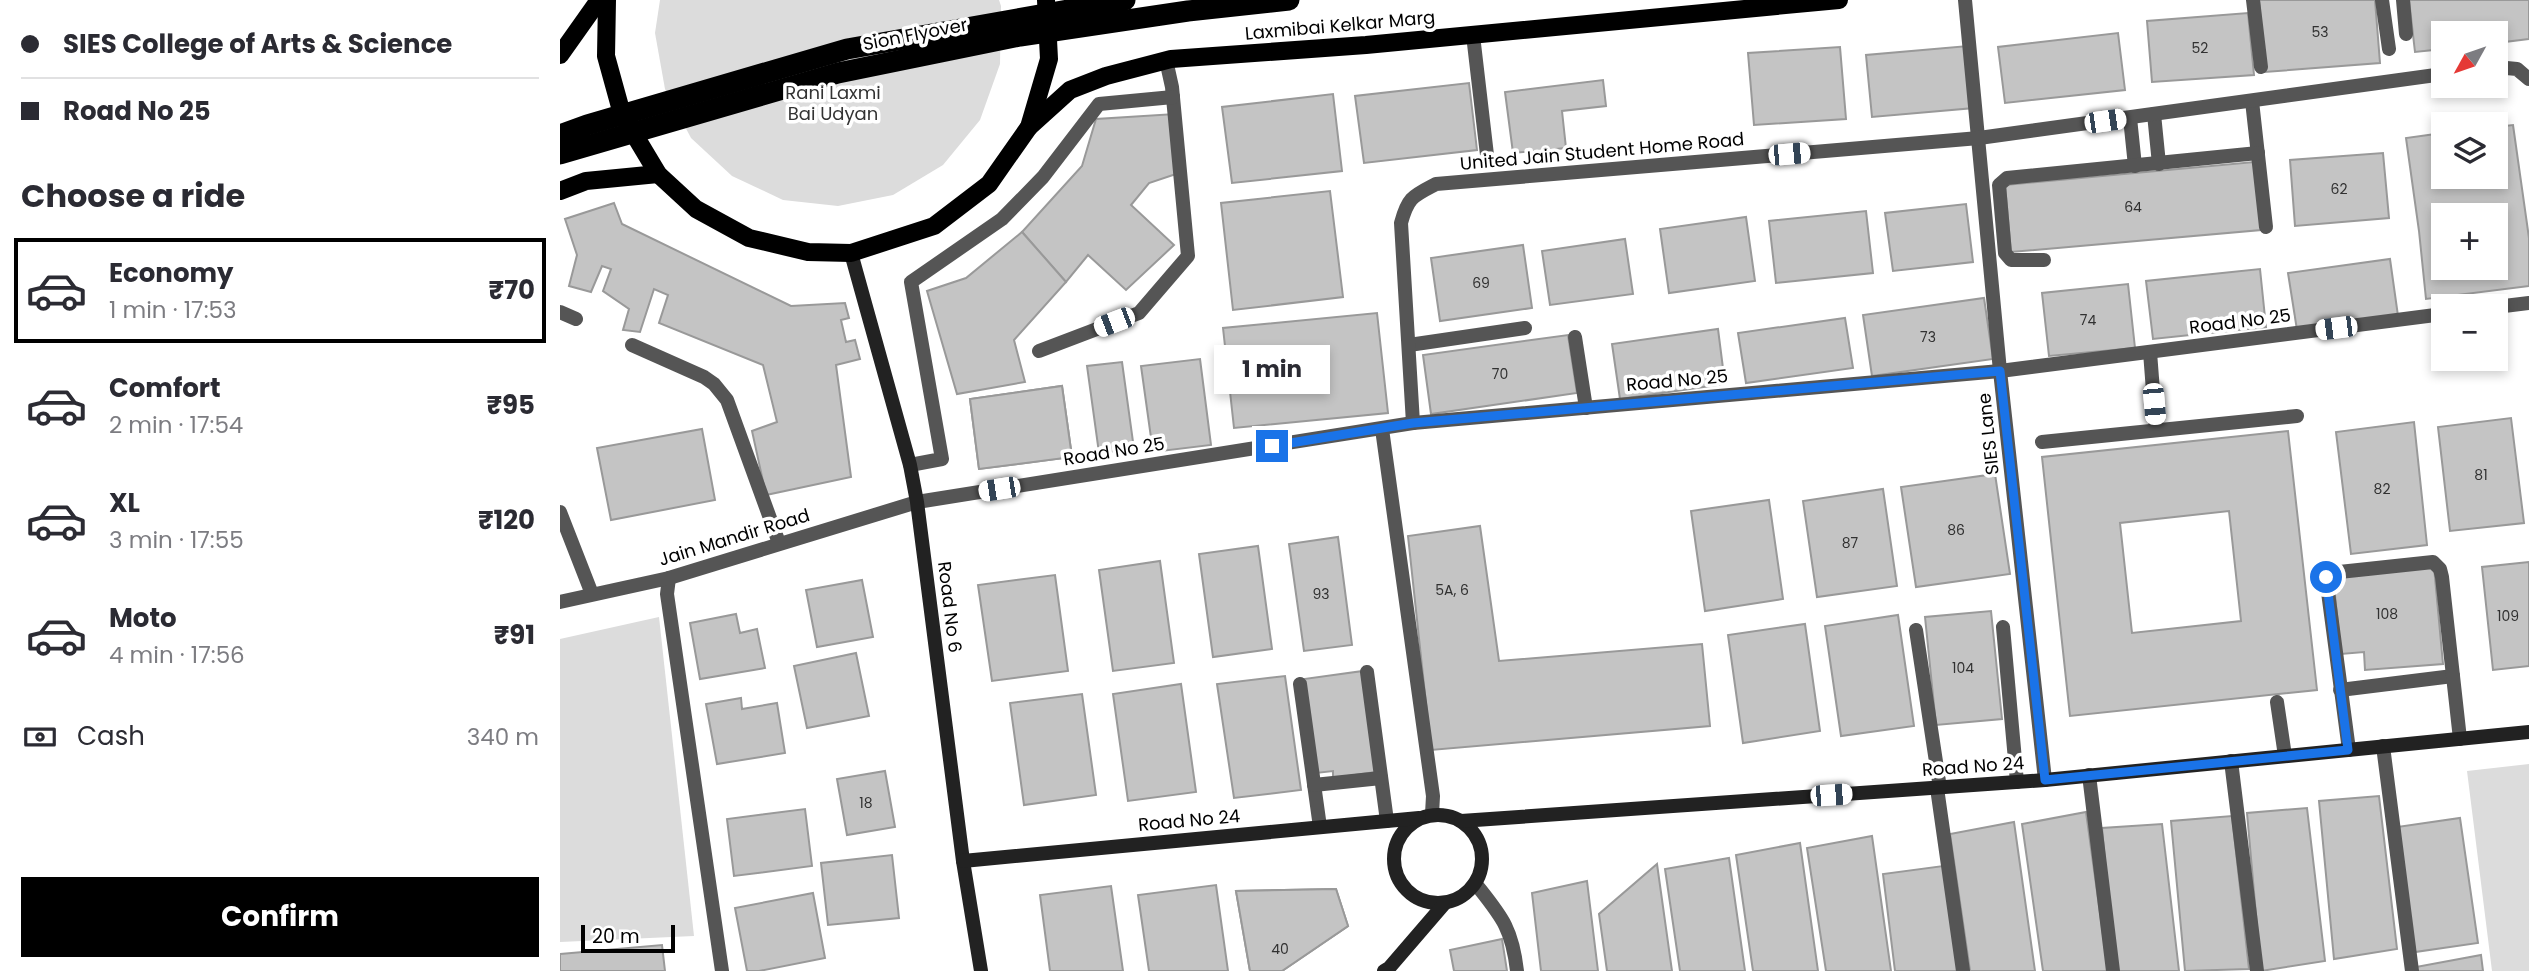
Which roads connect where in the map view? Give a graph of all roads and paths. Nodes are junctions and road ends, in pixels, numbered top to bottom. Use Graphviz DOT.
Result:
graph roads {
  1 [pos="600,0"];
  2 [pos="607,0"];
  3 [pos="1046,0"];
  4 [pos="1125,0"];
  5 [pos="1289,0"];
  6 [pos="1839,0"];
  7 [pos="1965,0"];
  8 [pos="2253,0"];
  9 [pos="2382,0"];
  10 [pos="2403,0"];
  11 [pos="2406,34"];
  12 [pos="1473,35"];
  13 [pos="2389,49"];
  14 [pos="560,55"];
  15 [pos="1166,60"];
  16 [pos="2261,67"];
  17 [pos="2508,68"];
  18 [pos="2431,76"];
  19 [pos="2529,79"];
  20 [pos="1173,97"];
  21 [pos="2252,101"];
  22 [pos="2154,114"];
  23 [pos="2130,118"];
  24 [pos="1029,127"];
  25 [pos="560,135"];
  26 [pos="1979,138"];
  27 [pos="2258,153"];
  28 [pos="560,154"];
  29 [pos="1487,155"];
  30 [pos="2159,164"];
  31 [pos="2135,166"];
  32 [pos="658,174"];
  33 [pos="560,191"];
  34 [pos="2266,227"];
  35 [pos="851,253"];
  36 [pos="2044,260"];
  37 [pos="2529,303"];
  38 [pos="2508,306"];
  39 [pos="560,312"];
  40 [pos="2431,316"];
  41 [pos="576,318"];
  42 [pos="1525,328"];
  43 [pos="1575,337"];
  44 [pos="632,345"];
  45 [pos="1409,345"];
  46 [pos="1039,351"];
  47 [pos="2150,352"];
  48 [pos="2000,371"];
  49 [pos="1586,408"];
  50 [pos="2297,416"];
  51 [pos="1413,423"];
  52 [pos="1382,429"];
  53 [pos="2156,430"];
  54 [pos="2042,442"];
  55 [pos="910,465"];
  56 [pos="917,502"];
  57 [pos="560,512"];
  58 [pos="566,544"];
  59 [pos="779,544"];
  60 [pos="669,578"];
  61 [pos="592,594"];
  62 [pos="560,602"];
  63 [pos="2003,627"];
  64 [pos="1916,630"];
  65 [pos="1367,672"];
  66 [pos="2453,676"];
  67 [pos="1300,684"];
  68 [pos="2340,690"];
  69 [pos="2277,702"];
  70 [pos="2529,732"];
  71 [pos="2460,739"];
  72 [pos="2383,746"];
  73 [pos="2348,750"];
  74 [pos="2285,756"];
  75 [pos="2231,761"];
  76 [pos="2089,775"];
  77 [pos="1381,778"];
  78 [pos="2045,780"];
  79 [pos="2017,782"];
  80 [pos="1314,785"];
  81 [pos="1939,788"];
  82 [pos="1425,816"];
  83 [pos="1387,821"];
  84 [pos="1461,821"];
  85 [pos="1320,827"];
  86 [pos="963,861"];
  87 [pos="1475,883"];
  88 [pos="1445,903"];
  89 [pos="722,971"];
  90 [pos="981,971"];
  91 [pos="1384,971"];
  92 [pos="1517,971"];
  93 [pos="1964,971"];
  94 [pos="2113,971"];
  95 [pos="2257,971"];
  96 [pos="2412,971"];
  1 -- 14 [label="main road"];
  2 -- 32 [label="main road"];
  3 -- 24 [label="main road"];
  4 -- 25 [label="highway, Sion Flyover"];
  5 -- 28 [label="highway, Sion Flyover"];
  6 -- 12 [label="main road, Laxmibai Kelkar Marg"];
  7 -- 26 [label="street, SIES Lane"];
  8 -- 16 [label="street"];
  9 -- 13 [label="street"];
  10 -- 11 [label="street"];
  12 -- 15 [label="main road, Laxmibai Kelkar Marg"];
  12 -- 29 [label="street"];
  15 -- 20 [label="street"];
  15 -- 24 [label="main road, Laxmibai Kelkar Marg"];
  17 -- 19 [label="street"];
  18 -- 21 [label="street, United Jain Student Home Road"];
  20 -- 46 [label="street"];
  20 -- 55 [label="street"];
  21 -- 22 [label="street, United Jain Student Home Road"];
  21 -- 27 [label="street"];
  22 -- 23 [label="street, United Jain Student Home Road"];
  22 -- 30 [label="street"];
  23 -- 26 [label="street, United Jain Student Home Road"];
  23 -- 31 [label="street"];
  24 -- 35 [label="main road"];
  26 -- 45 [label="street, United Jain Student Home Road"];
  26 -- 48 [label="street, SIES Lane"];
  27 -- 30 [label="street"];
  27 -- 34 [label="street"];
  30 -- 31 [label="street"];
  31 -- 36 [label="street"];
  32 -- 33 [label="main road"];
  32 -- 35 [label="main road"];
  35 -- 55 [label="street, Road No 6"];
  37 -- 38 [label="street"];
  39 -- 41 [label="street"];
  40 -- 47 [label="street, Road No 25"];
  42 -- 45 [label="street"];
  43 -- 49 [label="street"];
  44 -- 59 [label="street"];
  45 -- 51 [label="street, United Jain Student Home Road"];
  47 -- 48 [label="street, Road No 25"];
  47 -- 53 [label="street"];
  48 -- 49 [label="street, Road No 25"];
  48 -- 78 [label="street, SIES Lane"];
  49 -- 51 [label="street, Road No 25"];
  50 -- 53 [label="street"];
  51 -- 52 [label="street, Road No 25"];
  52 -- 56 [label="street, Road No 25"];
  52 -- 82 [label="street"];
  53 -- 54 [label="street"];
  55 -- 56 [label="street, Road No 6"];
  56 -- 59 [label="street, Jain Mandir Road"];
  56 -- 86 [label="street, Road No 6"];
  57 -- 58 [label="street"];
  58 -- 61 [label="street"];
  59 -- 60 [label="street, Jain Mandir Road"];
  60 -- 61 [label="street, Jain Mandir Road"];
  60 -- 89 [label="street"];
  61 -- 62 [label="street, Jain Mandir Road"];
  63 -- 79 [label="street"];
  64 -- 81 [label="street"];
  65 -- 77 [label="street"];
  66 -- 68 [label="street"];
  66 -- 68 [label="street"];
  66 -- 71 [label="street"];
  67 -- 80 [label="street"];
  68 -- 73 [label="street"];
  69 -- 74 [label="street"];
  70 -- 71 [label="street, Road No 24"];
  71 -- 72 [label="street, Road No 24"];
  72 -- 73 [label="street, Road No 24"];
  72 -- 96 [label="street"];
  73 -- 74 [label="street, Road No 24"];
  74 -- 75 [label="street, Road No 24"];
  75 -- 76 [label="street, Road No 24"];
  75 -- 95 [label="street"];
  76 -- 78 [label="street, Road No 24"];
  76 -- 94 [label="street"];
  77 -- 80 [label="street"];
  77 -- 83 [label="street"];
  78 -- 79 [label="street, Road No 24"];
  79 -- 81 [label="street, Road No 24"];
  80 -- 85 [label="street"];
  81 -- 84 [label="street, Road No 24"];
  81 -- 93 [label="street"];
  82 -- 83 [label="street, Road No 24"];
  82 -- 84 [label="street"];
  82 -- 88 [label="street"];
  83 -- 85 [label="street, Road No 24"];
  84 -- 87 [label="street"];
  85 -- 86 [label="street, Road No 24"];
  86 -- 90 [label="street, Road No 6"];
  87 -- 88 [label="street"];
  87 -- 92 [label="street"];
  88 -- 91 [label="street"];
}
